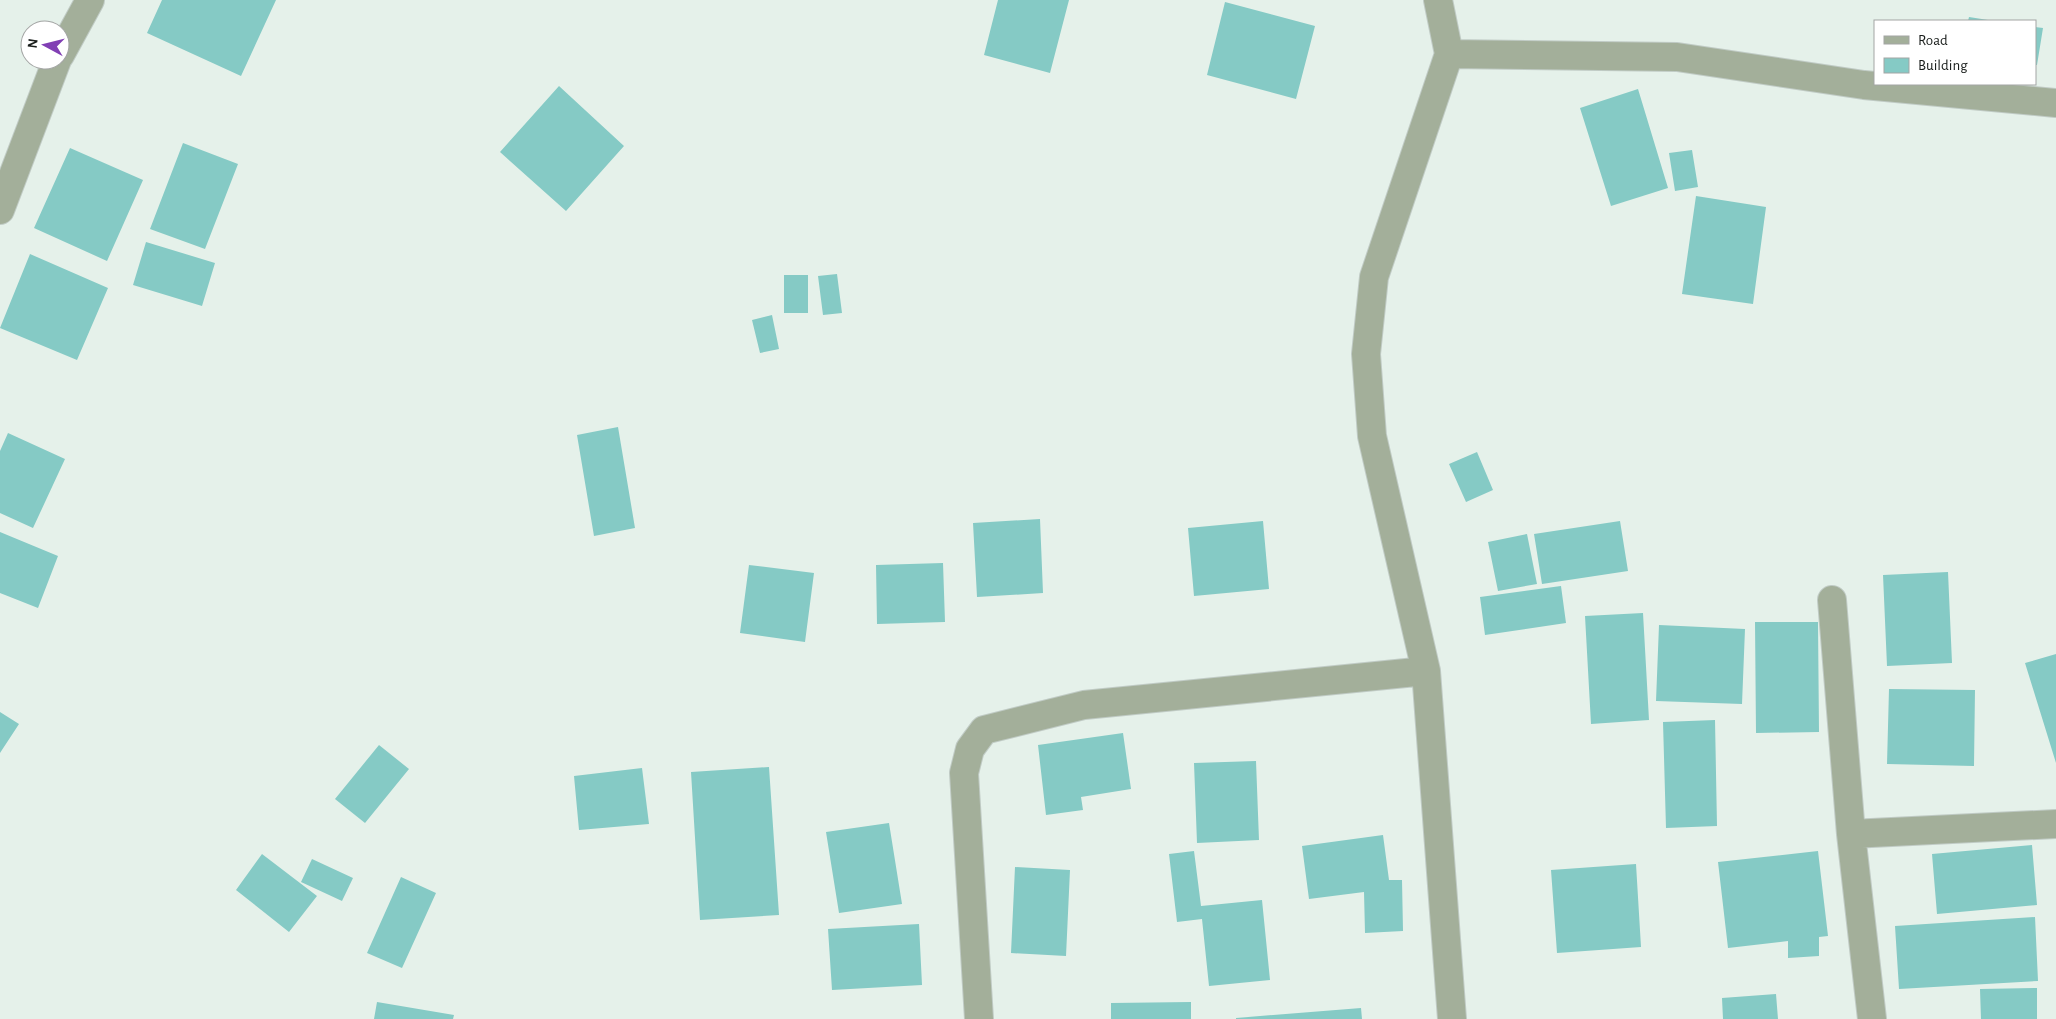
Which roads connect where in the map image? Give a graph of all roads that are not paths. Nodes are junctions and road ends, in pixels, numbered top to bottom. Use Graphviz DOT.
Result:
graph roads {
  1 [pos="90,0"];
  2 [pos="1438,0"];
  3 [pos="70,37"];
  4 [pos="1449,54"];
  5 [pos="53,70"];
  6 [pos="2056,104"];
  7 [pos="0,210"];
  8 [pos="1832,600"];
  9 [pos="1426,671"];
  10 [pos="2056,824"];
  11 [pos="1851,834"];
  12 [pos="980,1019"];
  13 [pos="1452,1019"];
  14 [pos="1872,1019"];
  1 -- 3 [label="street"];
  2 -- 4 [label="street"];
  4 -- 6 [label="street"];
  4 -- 9 [label="street"];
  5 -- 7 [label="street"];
  8 -- 11 [label="street"];
  9 -- 12 [label="street"];
  9 -- 13 [label="street"];
  10 -- 11 [label="street"];
  11 -- 14 [label="street"];
}
